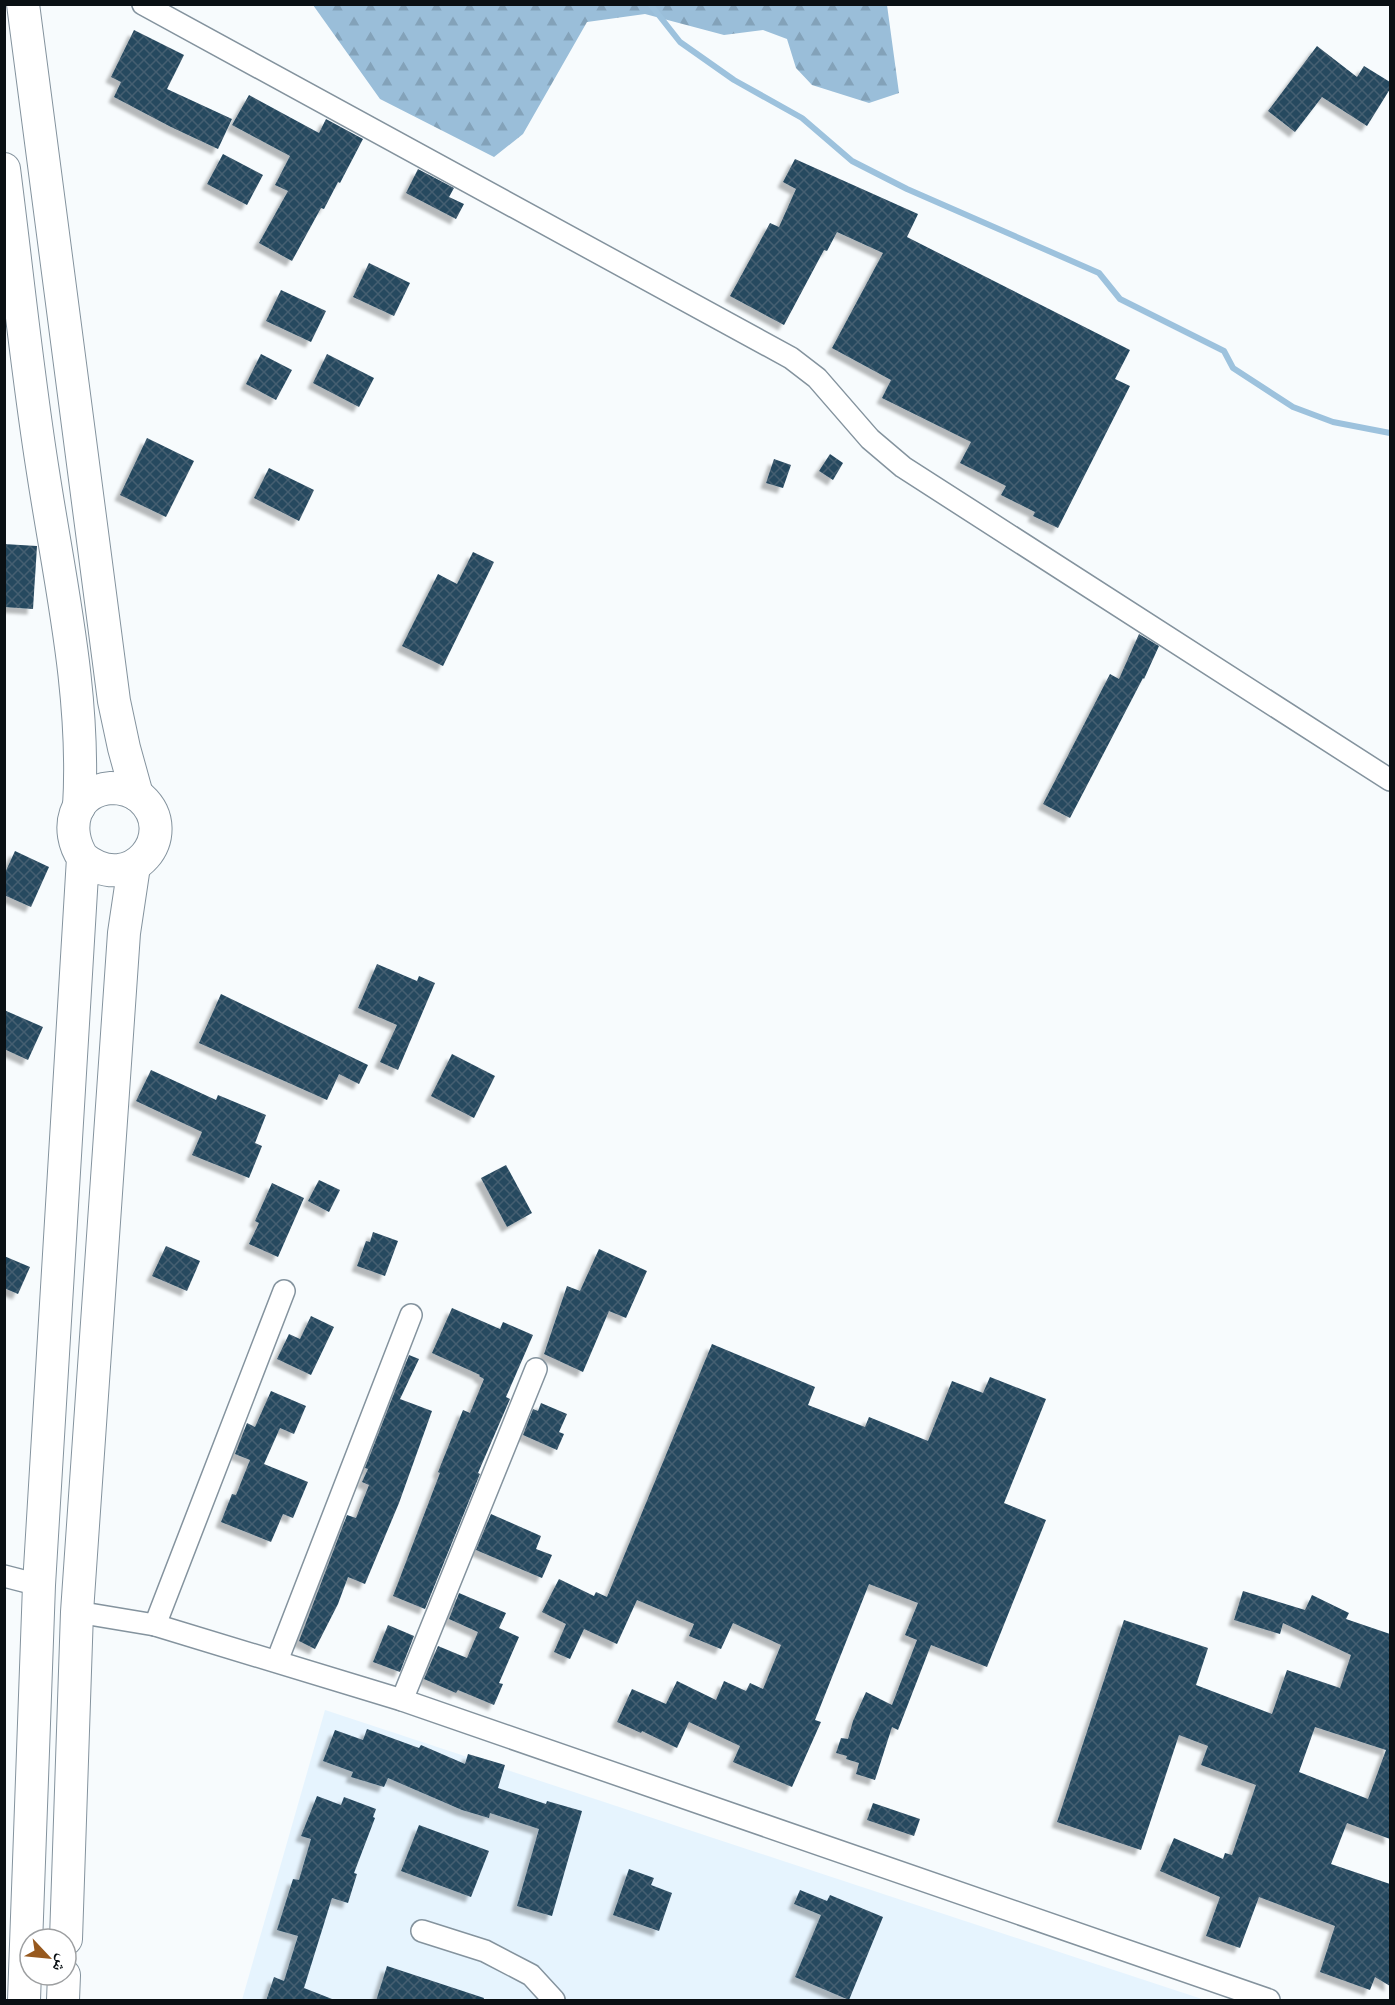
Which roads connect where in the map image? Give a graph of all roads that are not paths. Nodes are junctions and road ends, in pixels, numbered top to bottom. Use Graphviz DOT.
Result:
graph roads {
  1 [pos="23,4"];
  2 [pos="143,4"];
  3 [pos="4,169"];
  4 [pos="1390,780"];
  5 [pos="137,795"];
  6 [pos="79,807"];
  7 [pos="83,858"];
  8 [pos="134,866"];
  9 [pos="284,1291"];
  10 [pos="411,1315"];
  11 [pos="536,1369"];
  12 [pos="4,1576"];
  13 [pos="39,1585"];
  14 [pos="77,1612"];
  15 [pos="155,1625"];
  16 [pos="277,1661"];
  17 [pos="402,1700"];
  18 [pos="66,1927"];
  19 [pos="422,1930"];
  20 [pos="24,2001"];
  21 [pos="554,2001"];
  22 [pos="1269,2001"];
  1 -- 5 [label="highway"];
  2 -- 4 [label="street"];
  3 -- 6 [label="highway"];
  5 -- 6 [label="highway"];
  5 -- 8 [label="highway"];
  6 -- 7 [label="highway"];
  7 -- 8 [label="highway"];
  7 -- 13 [label="highway"];
  8 -- 14 [label="highway"];
  9 -- 15 [label="street"];
  10 -- 16 [label="street"];
  11 -- 17 [label="street"];
  12 -- 13 [label="street"];
  13 -- 20 [label="highway"];
  14 -- 15 [label="street"];
  14 -- 18 [label="highway"];
  15 -- 16 [label="street"];
  16 -- 17 [label="street"];
  17 -- 22 [label="street"];
  19 -- 21 [label="street"];
}
